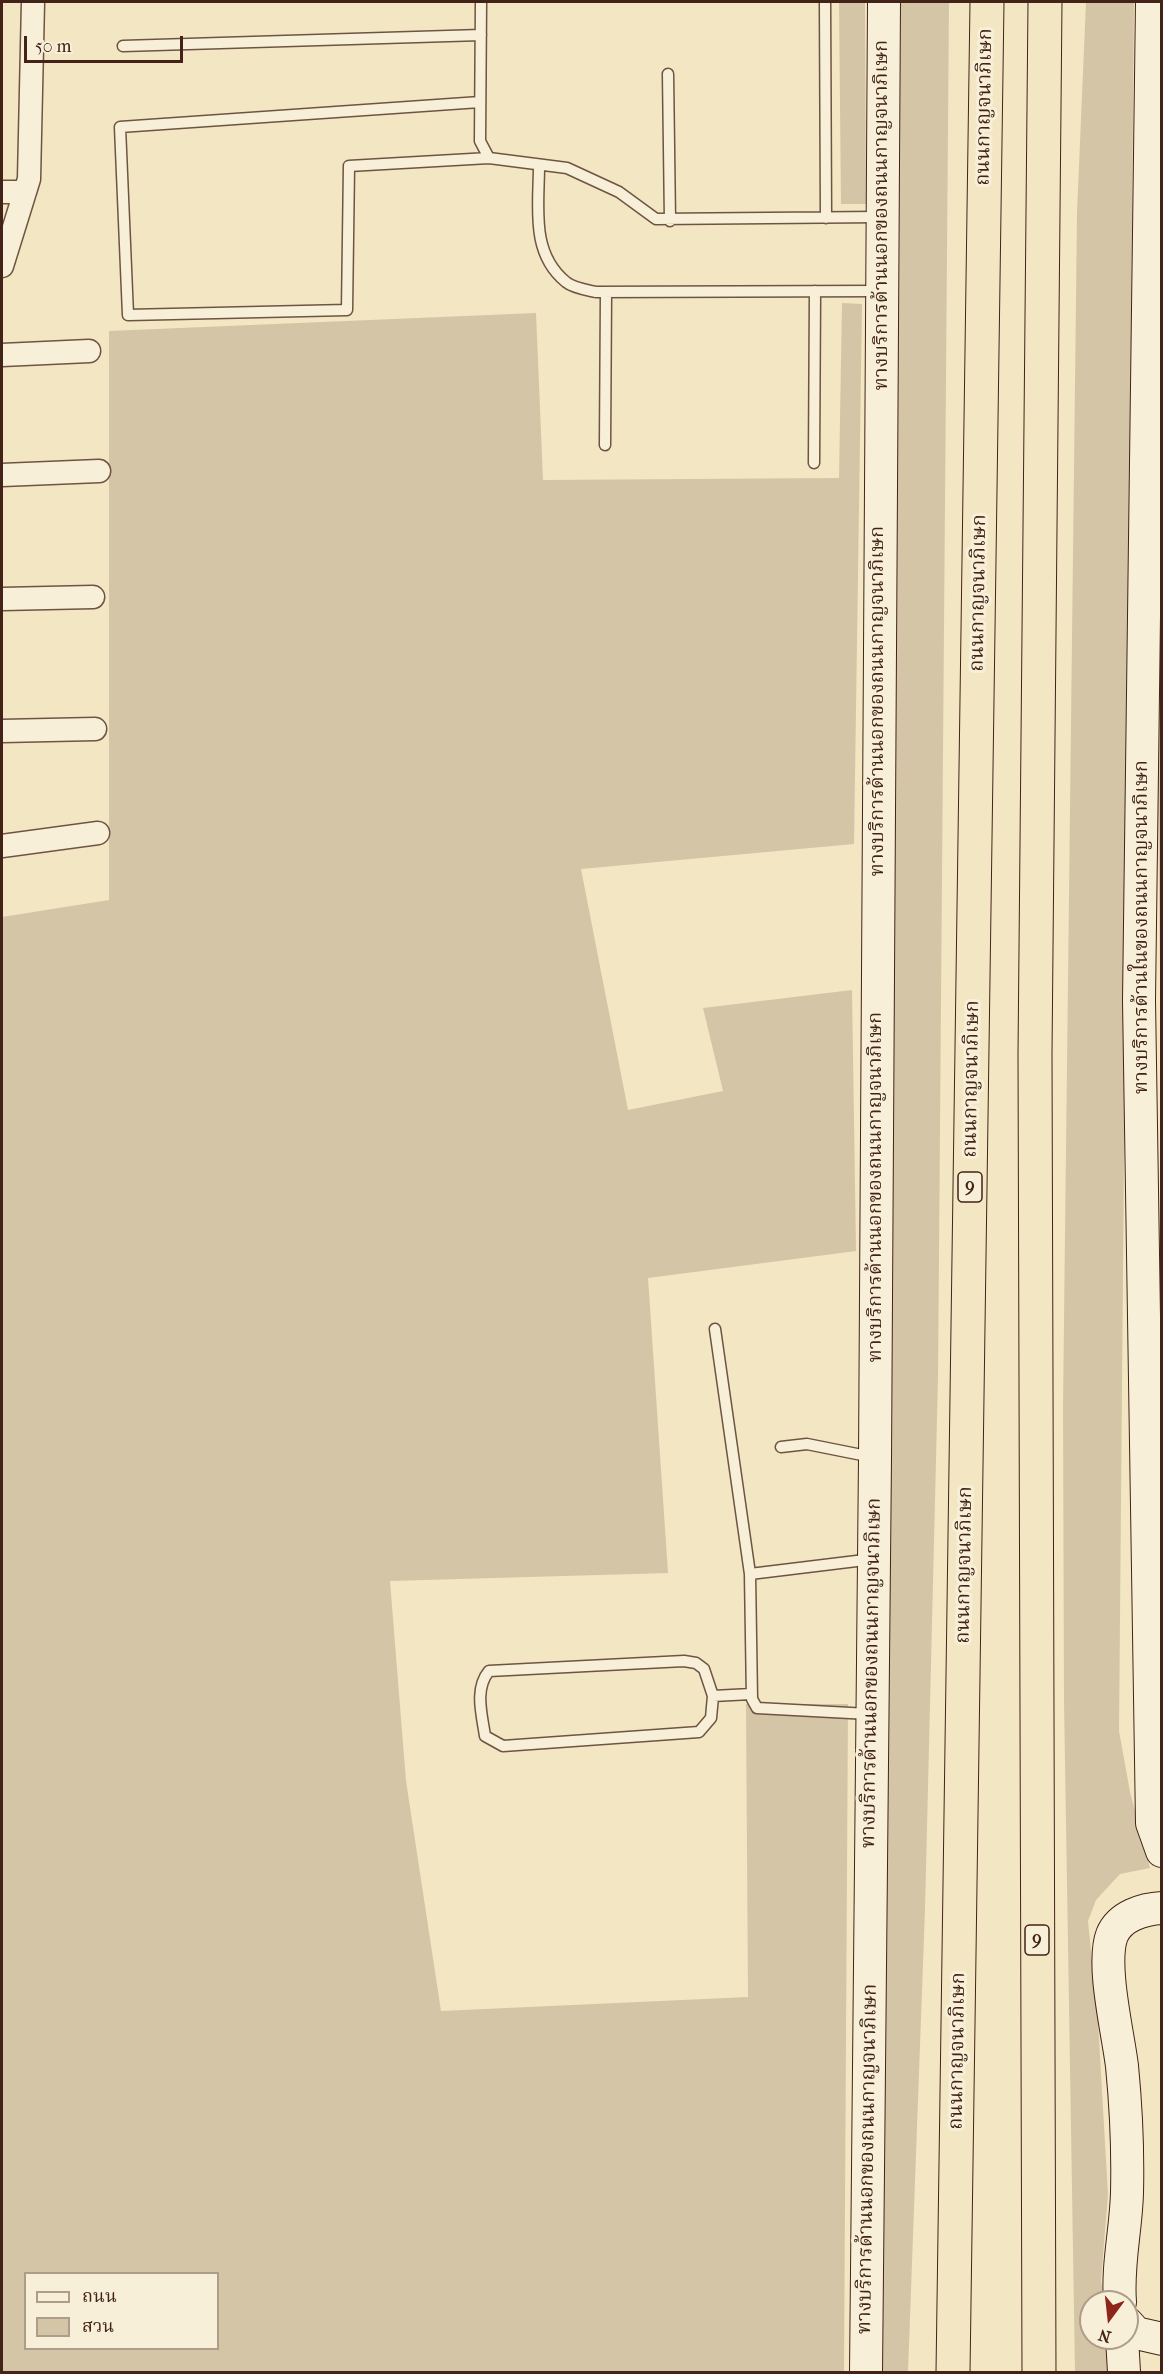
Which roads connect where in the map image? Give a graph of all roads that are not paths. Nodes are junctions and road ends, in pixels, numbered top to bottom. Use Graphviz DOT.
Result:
graph roads {
  1 [pos="33,2"];
  2 [pos="481,2"];
  3 [pos="825,2"];
  4 [pos="884,2"];
  5 [pos="987,2"];
  6 [pos="1045,2"];
  7 [pos="1152,2"];
  8 [pos="481,35"];
  9 [pos="123,46"];
  10 [pos="1156,65"];
  11 [pos="668,74"];
  12 [pos="480,102"];
  13 [pos="489,158"];
  14 [pos="539,165"];
  15 [pos="2,192"];
  16 [pos="25,192"];
  17 [pos="882,216"];
  18 [pos="826,218"];
  19 [pos="670,221"];
  20 [pos="2,266"];
  21 [pos="882,290"];
  22 [pos="815,291"];
  23 [pos="606,293"];
  24 [pos="88,351"];
  25 [pos="2,354"];
  26 [pos="605,445"];
  27 [pos="814,463"];
  28 [pos="99,471"];
  29 [pos="2,475"];
  30 [pos="93,597"];
  31 [pos="2,599"];
  32 [pos="95,729"];
  33 [pos="2,731"];
  34 [pos="98,833"];
  35 [pos="2,846"];
  36 [pos="715,1329"];
  37 [pos="781,1447"];
  38 [pos="875,1458"];
  39 [pos="873,1559"];
  40 [pos="750,1574"];
  41 [pos="1156,1643"];
  42 [pos="751,1694"];
  43 [pos="713,1696"];
  44 [pos="872,1714"];
  45 [pos="1161,1851"];
  46 [pos="1161,1908"];
  47 [pos="1120,2290"];
  48 [pos="1139,2334"];
  49 [pos="1161,2339"];
  50 [pos="1123,2350"];
  51 [pos="866,2373"];
  52 [pos="953,2373"];
  53 [pos="1039,2373"];
  54 [pos="1124,2373"];
  1 -- 16 [label="street"];
  2 -- 8 [label="lane"];
  3 -- 18 [label="lane"];
  4 -- 17 [label="main road, ทางบริการด้านนอกของถนนกาญจนาภิเษก"];
  5 -- 52 [label="highway, ถนนกาญจนาภิเษก / 9"];
  6 -- 53 [label="highway, 9"];
  7 -- 10 [label="main road, ทางบริการด้านในของถนนกาญจนาภิเษก"];
  8 -- 9 [label="lane"];
  8 -- 12 [label="lane"];
  10 -- 41 [label="main road, ทางบริการด้านในของถนนกาญจนาภิเษก"];
  11 -- 19 [label="lane"];
  12 -- 13 [label="lane"];
  12 -- 13 [label="lane"];
  13 -- 14 [label="lane"];
  14 -- 19 [label="lane"];
  14 -- 23 [label="lane"];
  15 -- 16 [label="street"];
  16 -- 20 [label="street"];
  17 -- 18 [label="lane"];
  17 -- 21 [label="main road, ทางบริการด้านนอกของถนนกาญจนาภิเษก"];
  18 -- 19 [label="lane"];
  21 -- 22 [label="lane"];
  21 -- 38 [label="main road, ทางบริการด้านนอกของถนนกาญจนาภิเษก"];
  22 -- 23 [label="lane"];
  22 -- 27 [label="lane"];
  23 -- 26 [label="lane"];
  24 -- 25 [label="street"];
  28 -- 29 [label="street"];
  30 -- 31 [label="street"];
  32 -- 33 [label="street"];
  34 -- 35 [label="street"];
  36 -- 40 [label="lane"];
  37 -- 38 [label="lane"];
  38 -- 39 [label="main road, ทางบริการด้านนอกของถนนกาญจนาภิเษก"];
  39 -- 40 [label="lane"];
  39 -- 44 [label="main road, ทางบริการด้านนอกของถนนกาญจนาภิเษก"];
  40 -- 42 [label="lane"];
  41 -- 45 [label="main road, ทางบริการด้านในของถนนกาญจนาภิเษก"];
  42 -- 43 [label="lane"];
  42 -- 44 [label="lane"];
  43 -- 43 [label="lane"];
  44 -- 51 [label="main road, ทางบริการด้านนอกของถนนกาญจนาภิเษก"];
  46 -- 47 [label="main road"];
  48 -- 49 [label="main road"];
  50 -- 54 [label="main road"];
}
